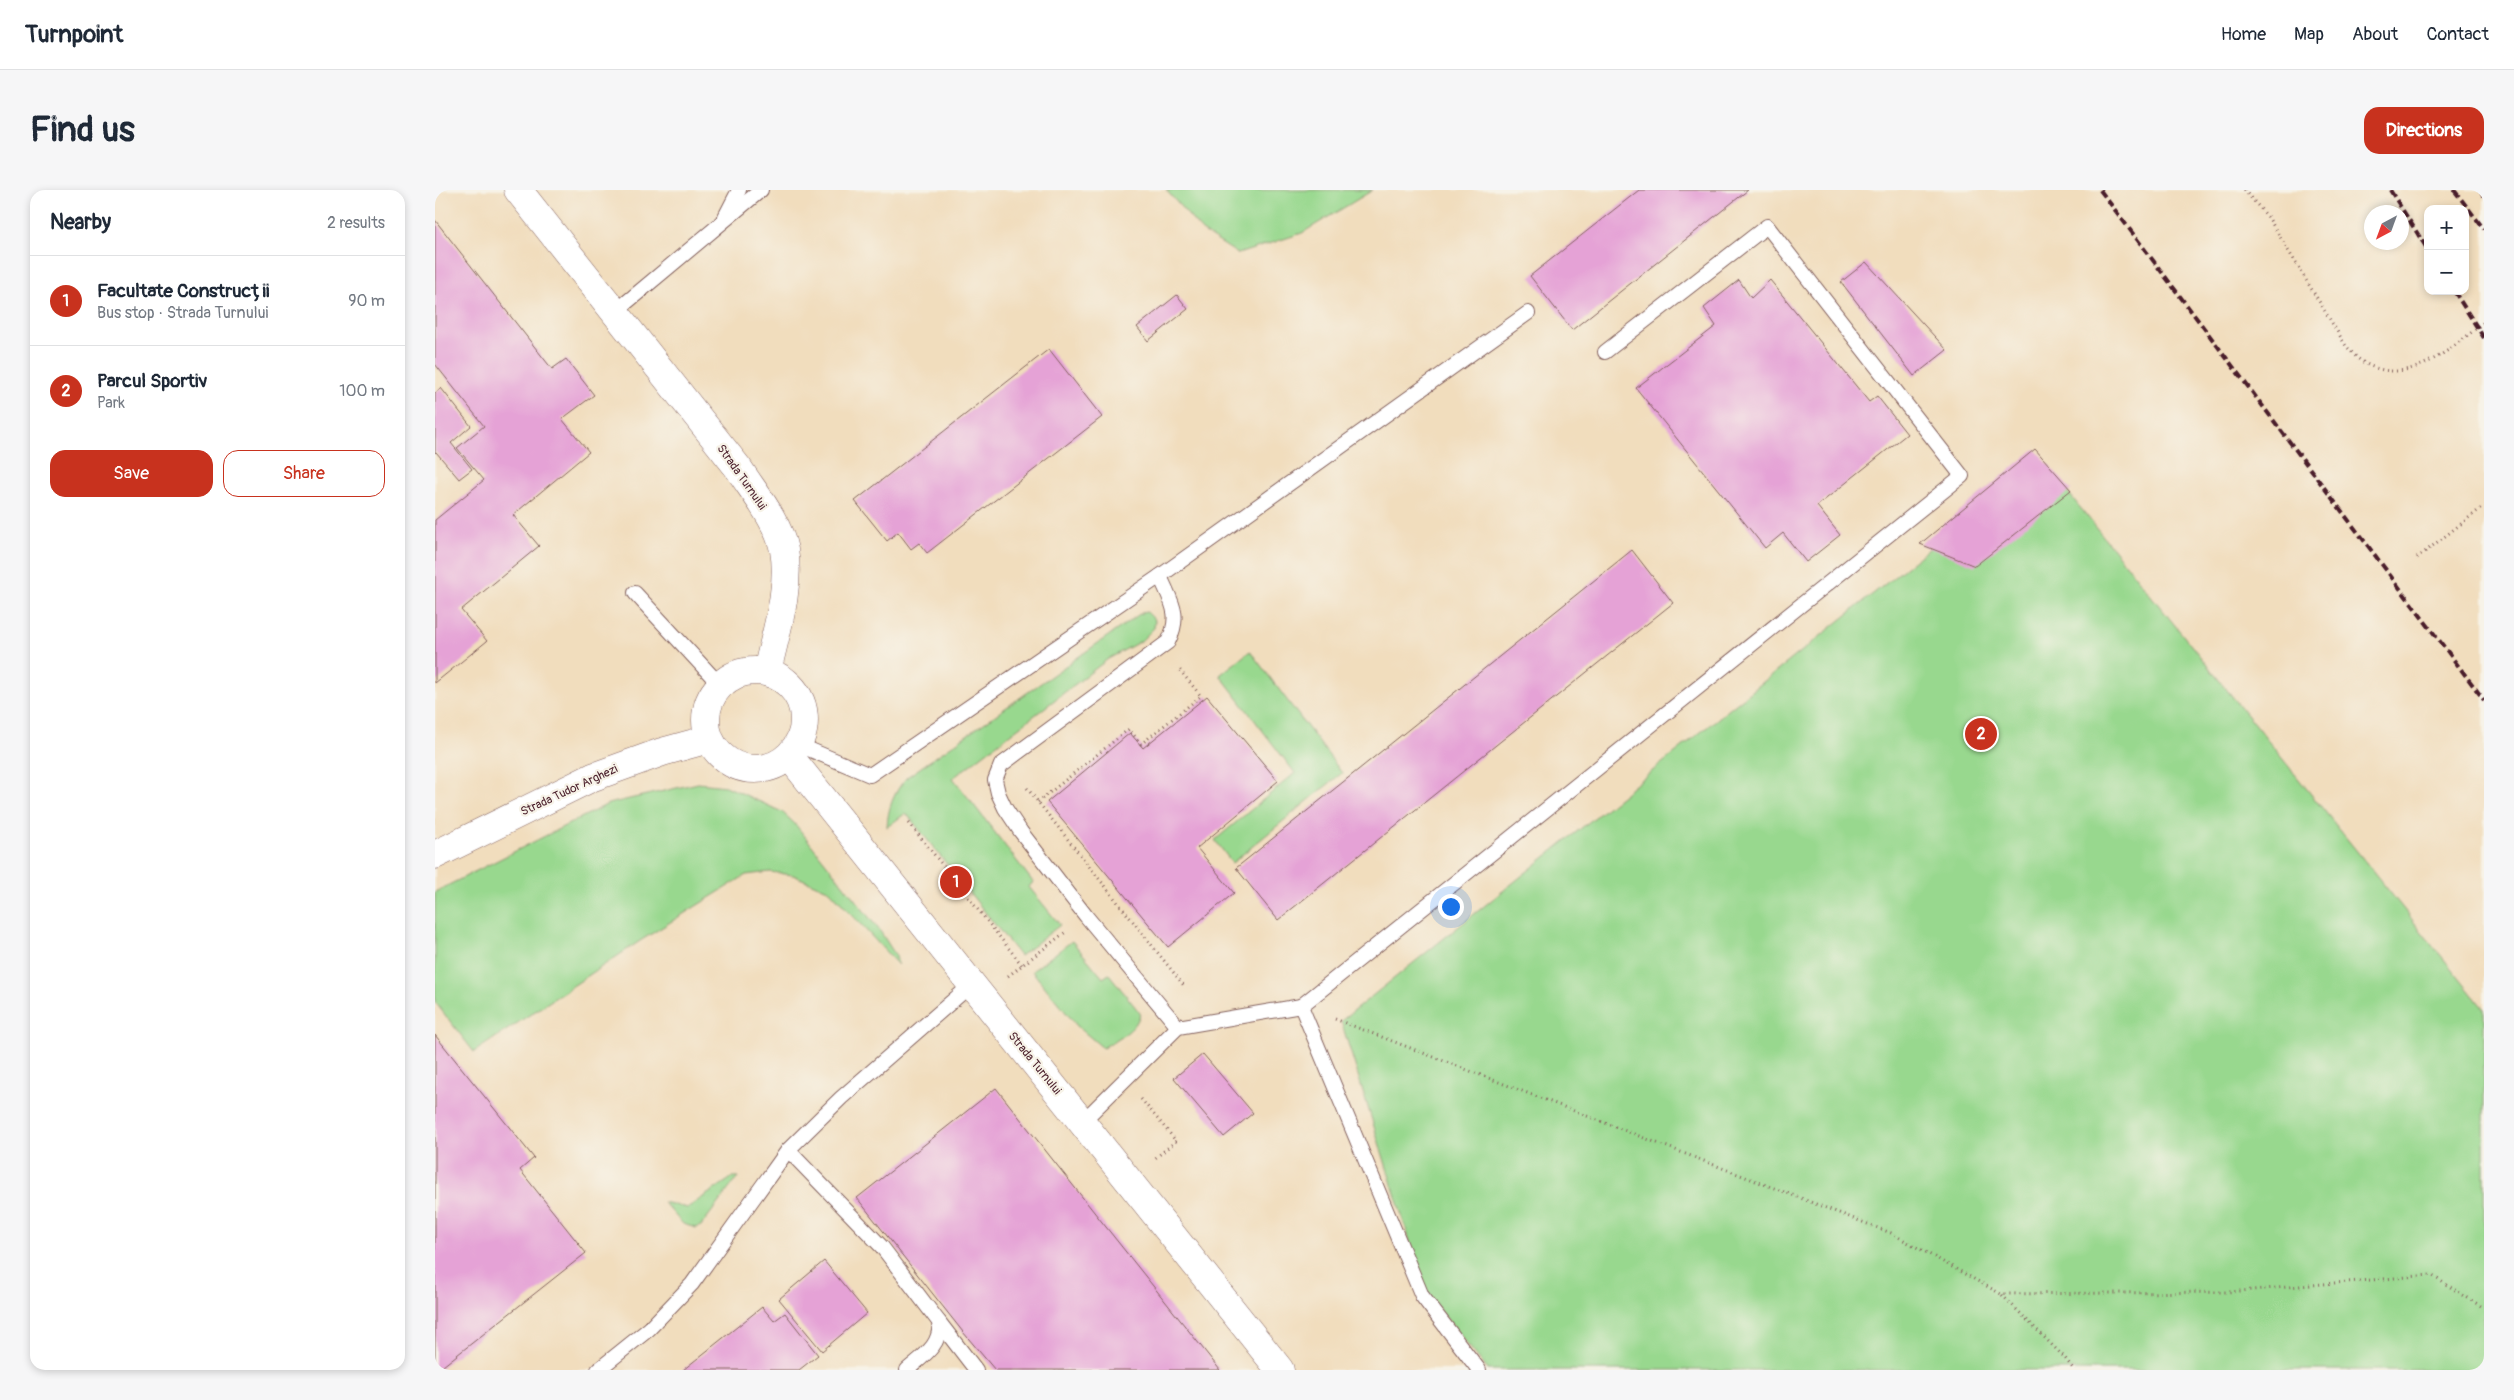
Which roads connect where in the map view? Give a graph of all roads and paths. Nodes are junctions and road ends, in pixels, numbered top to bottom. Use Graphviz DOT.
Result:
graph roads {
  1 [pos="518,190"];
  2 [pos="739,190"];
  3 [pos="761,190"];
  4 [pos="2244,190"];
  5 [pos="722,222"];
  6 [pos="615,312"];
  7 [pos="1528,313"];
  8 [pos="2484,322"];
  9 [pos="1605,352"];
  10 [pos="2441,355"];
  11 [pos="2445,360"];
  12 [pos="2484,506"];
  13 [pos="2417,558"];
  14 [pos="1160,576"];
  15 [pos="635,594"];
  16 [pos="1161,647"];
  17 [pos="767,672"];
  18 [pos="720,685"];
  19 [pos="709,739"];
  20 [pos="795,751"];
  21 [pos="1023,784"];
  22 [pos="1038,802"];
  23 [pos="909,822"];
  24 [pos="435,855"];
  25 [pos="1113,896"];
  26 [pos="1087,916"];
  27 [pos="1022,965"];
  28 [pos="1185,987"];
  29 [pos="977,990"];
  30 [pos="1301,1006"];
  31 [pos="1178,1027"];
  32 [pos="1124,1080"];
  33 [pos="1082,1122"];
  34 [pos="788,1150"];
  35 [pos="1128,1180"];
  36 [pos="2001,1294"];
  37 [pos="2484,1308"];
  38 [pos="939,1322"];
  39 [pos="598,1370"];
  40 [pos="907,1370"];
  41 [pos="977,1370"];
  42 [pos="1280,1370"];
  43 [pos="1479,1370"];
  44 [pos="2074,1370"];
  1 -- 6 [label="street, Strada Turnului"];
  2 -- 5 [label="lane"];
  3 -- 5 [label="lane"];
  4 -- 10 [label="path"];
  5 -- 6 [label="lane"];
  6 -- 17 [label="street, Strada Turnului"];
  7 -- 14 [label="lane"];
  8 -- 10 [label="path"];
  9 -- 30 [label="lane"];
  10 -- 11 [label="path"];
  12 -- 13 [label="path"];
  14 -- 16 [label="lane"];
  14 -- 20 [label="lane"];
  15 -- 18 [label="lane"];
  16 -- 22 [label="path"];
  16 -- 26 [label="lane"];
  17 -- 18 [label="street"];
  17 -- 20 [label="street"];
  18 -- 19 [label="street"];
  19 -- 20 [label="street"];
  19 -- 24 [label="street, Strada Tudor Arghezi"];
  20 -- 29 [label="street, Strada Turnului"];
  21 -- 22 [label="path"];
  22 -- 25 [label="path"];
  23 -- 27 [label="path"];
  25 -- 26 [label="path"];
  25 -- 28 [label="path"];
  26 -- 27 [label="path"];
  26 -- 31 [label="lane"];
  27 -- 29 [label="path"];
  29 -- 33 [label="street, Strada Turnului"];
  29 -- 34 [label="lane"];
  30 -- 31 [label="lane"];
  30 -- 36 [label="path"];
  30 -- 43 [label="lane"];
  31 -- 32 [label="lane"];
  32 -- 33 [label="lane"];
  32 -- 35 [label="path"];
  33 -- 35 [label="street, Strada Turnului"];
  34 -- 38 [label="lane"];
  34 -- 39 [label="lane"];
  35 -- 42 [label="street, Strada Turnului"];
  36 -- 37 [label="path"];
  36 -- 44 [label="path"];
  38 -- 40 [label="lane"];
  38 -- 41 [label="lane"];
}
